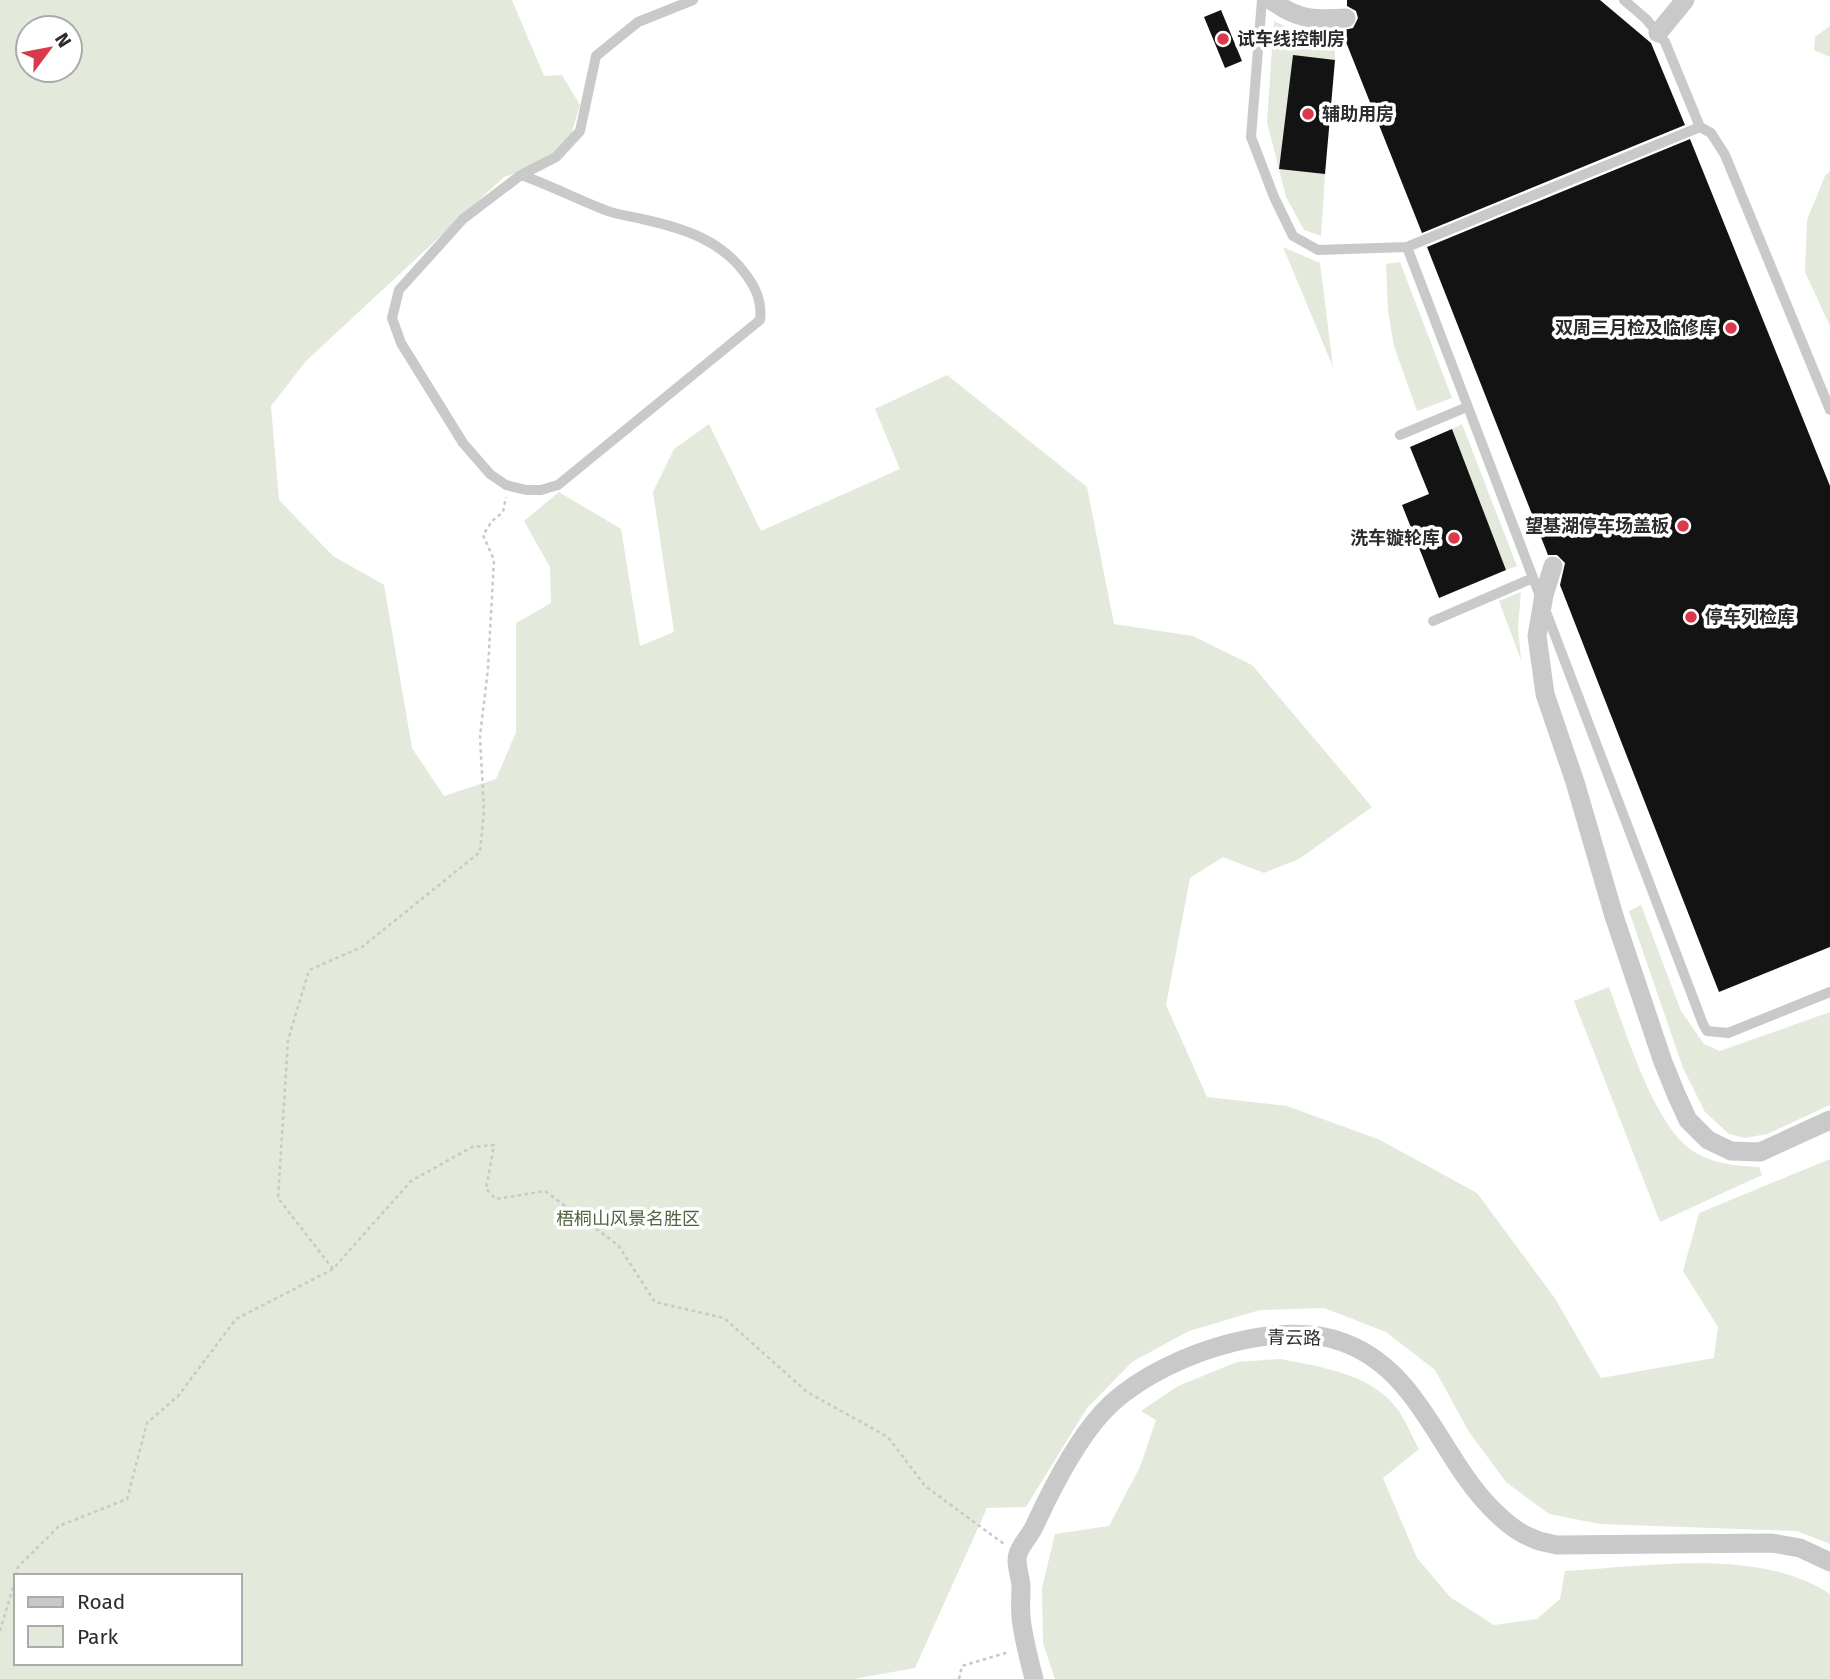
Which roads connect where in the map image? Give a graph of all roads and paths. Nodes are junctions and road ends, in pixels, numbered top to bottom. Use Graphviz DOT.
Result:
graph roads {
  1 [pos="693,0"];
  2 [pos="1262,0"];
  3 [pos="1271,0"];
  4 [pos="1624,0"];
  5 [pos="1685,0"];
  6 [pos="1346,18"];
  7 [pos="1658,33"];
  8 [pos="1700,127"];
  9 [pos="521,175"];
  10 [pos="1407,247"];
  11 [pos="1467,407"];
  12 [pos="1830,410"];
  13 [pos="1400,435"];
  14 [pos="506,485"];
  15 [pos="1553,566"];
  16 [pos="1533,578"];
  17 [pos="1433,621"];
  18 [pos="1830,992"];
  19 [pos="1830,1121"];
  20 [pos="332,1269"];
  21 [pos="1017,1554"];
  22 [pos="1830,1562"];
  23 [pos="16,1574"];
  24 [pos="14,1583"];
  25 [pos="0,1631"];
  26 [pos="1026,1646"];
  27 [pos="959,1679"];
  28 [pos="1034,1679"];
  1 -- 9 [label="lane"];
  2 -- 10 [label="lane"];
  3 -- 6 [label="street"];
  4 -- 7 [label="lane"];
  5 -- 7 [label="street"];
  7 -- 8 [label="lane"];
  8 -- 10 [label="lane"];
  8 -- 12 [label="lane"];
  9 -- 14 [label="lane"];
  9 -- 14 [label="lane"];
  10 -- 11 [label="lane"];
  11 -- 13 [label="lane"];
  11 -- 16 [label="lane"];
  14 -- 20 [label="path"];
  15 -- 19 [label="street, bridge"];
  16 -- 17 [label="lane"];
  16 -- 18 [label="lane"];
  20 -- 21 [label="path"];
  20 -- 23 [label="path"];
  21 -- 22 [label="street, 青云路"];
  21 -- 26 [label="street"];
  24 -- 25 [label="path"];
  26 -- 27 [label="path"];
  26 -- 28 [label="street"];
}
